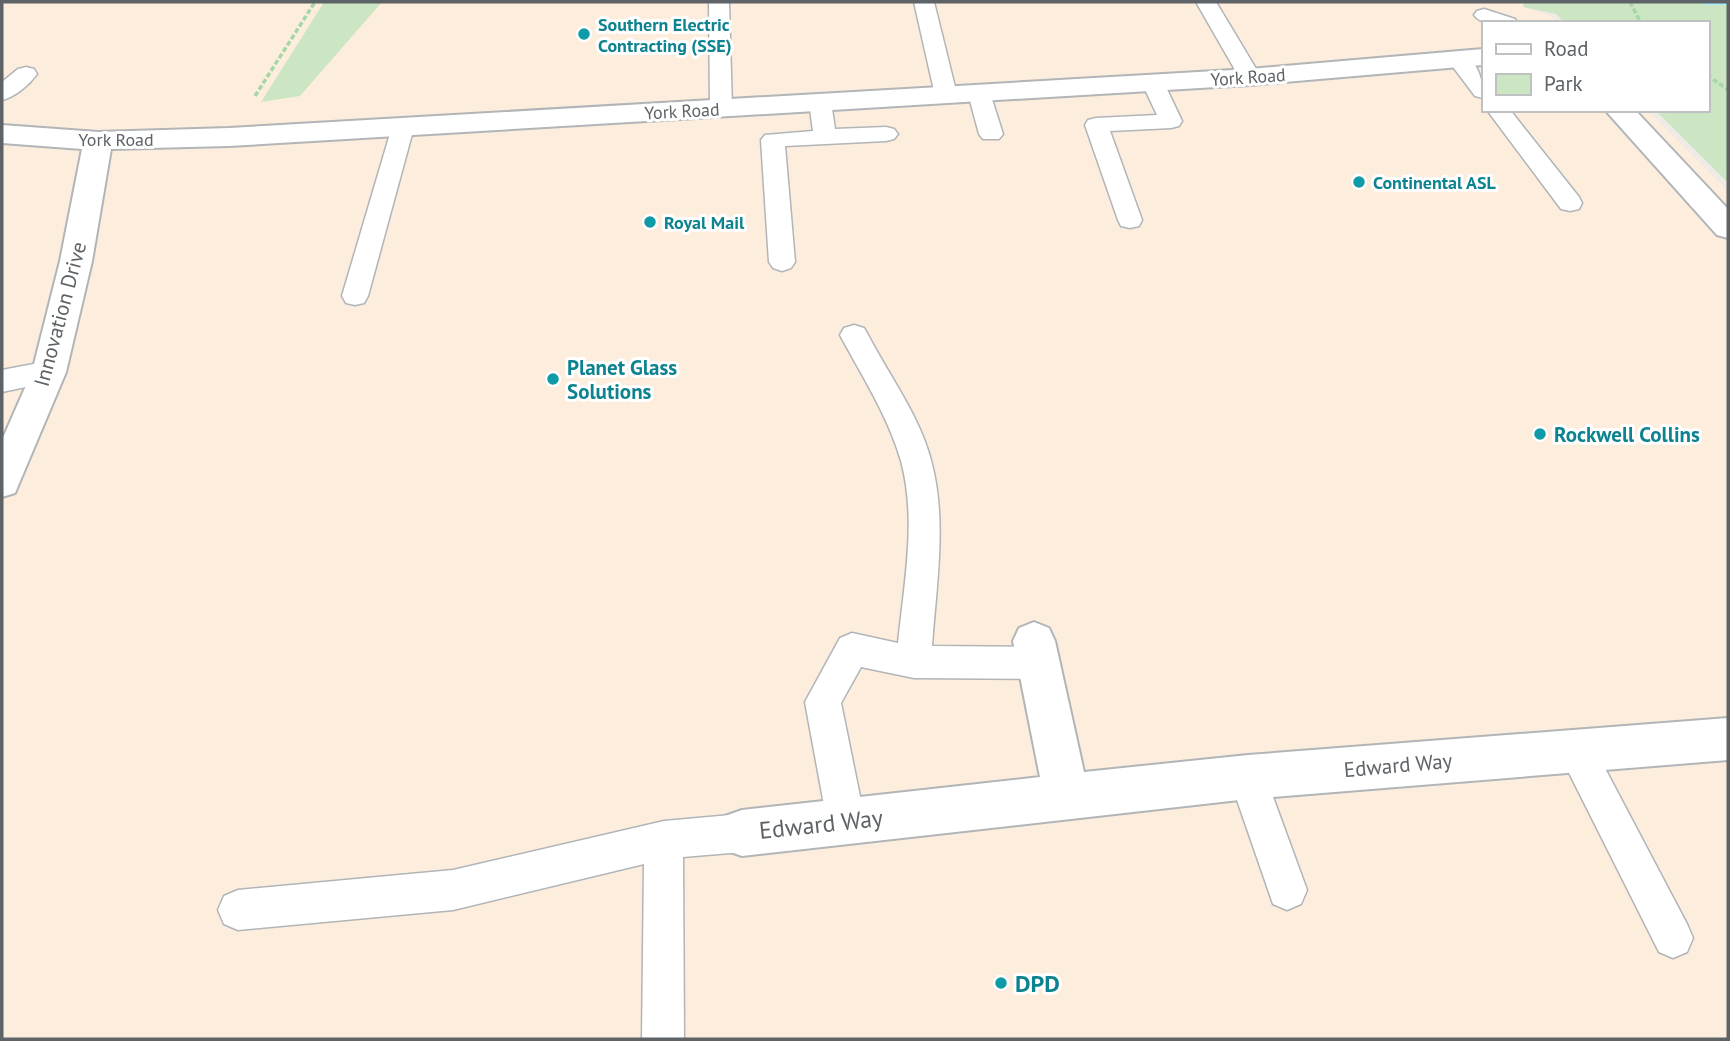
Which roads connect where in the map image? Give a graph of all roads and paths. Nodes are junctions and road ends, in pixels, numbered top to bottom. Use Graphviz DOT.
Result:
graph roads {
  1 [pos="315,2"];
  2 [pos="719,2"];
  3 [pos="924,2"];
  4 [pos="1206,2"];
  5 [pos="1630,2"];
  6 [pos="1484,15"];
  7 [pos="1502,21"];
  8 [pos="1640,21"];
  9 [pos="1471,58"];
  10 [pos="26,74"];
  11 [pos="1709,76"];
  12 [pos="1250,77"];
  13 [pos="1153,83"];
  14 [pos="1482,88"];
  15 [pos="1728,90"];
  16 [pos="2,93"];
  17 [pos="979,93"];
  18 [pos="946,95"];
  19 [pos="820,102"];
  20 [pos="721,108"];
  21 [pos="1500,112"];
  22 [pos="1621,112"];
  23 [pos="403,127"];
  24 [pos="2,134"];
  25 [pos="886,134"];
  26 [pos="991,134"];
  27 [pos="229,137"];
  28 [pos="825,137"];
  29 [pos="99,141"];
  30 [pos="1570,203"];
  31 [pos="1130,220"];
  32 [pos="1728,228"];
  33 [pos="782,261"];
  34 [pos="355,296"];
  35 [pos="854,335"];
  36 [pos="49,373"];
  37 [pos="2,381"];
  38 [pos="2,482"];
  39 [pos="1037,652"];
  40 [pos="914,662"];
  41 [pos="1728,739"];
  42 [pos="1576,751"];
  43 [pos="1248,777"];
  44 [pos="1067,797"];
  45 [pos="846,821"];
  46 [pos="742,833"];
  47 [pos="664,840"];
  48 [pos="1287,890"];
  49 [pos="238,910"];
  50 [pos="1673,938"];
  51 [pos="663,1039"];
  1 -- 27 [label="path"];
  2 -- 20 [label="lane"];
  3 -- 18 [label="lane"];
  4 -- 12 [label="lane"];
  5 -- 8 [label="path"];
  6 -- 7 [label="lane"];
  9 -- 12 [label="street, York Road"];
  9 -- 14 [label="lane"];
  10 -- 16 [label="lane"];
  11 -- 15 [label="path"];
  12 -- 13 [label="street, York Road"];
  13 -- 17 [label="street, York Road"];
  13 -- 31 [label="lane"];
  17 -- 18 [label="street, York Road"];
  17 -- 26 [label="lane"];
  18 -- 19 [label="street, York Road"];
  19 -- 20 [label="street, York Road"];
  19 -- 28 [label="lane"];
  20 -- 23 [label="street, York Road"];
  21 -- 30 [label="lane"];
  22 -- 32 [label="street"];
  23 -- 27 [label="street, York Road"];
  23 -- 34 [label="lane"];
  24 -- 29 [label="street, York Road"];
  25 -- 28 [label="lane"];
  27 -- 29 [label="street, York Road"];
  28 -- 33 [label="lane"];
  29 -- 36 [label="street, Innovation Drive"];
  35 -- 40 [label="lane"];
  36 -- 37 [label="lane"];
  36 -- 38 [label="street, Innovation Drive"];
  39 -- 40 [label="lane"];
  39 -- 44 [label="street"];
  40 -- 45 [label="lane"];
  41 -- 42 [label="street, Edward Way"];
  42 -- 43 [label="street, Edward Way"];
  42 -- 50 [label="lane"];
  43 -- 44 [label="street, Edward Way"];
  43 -- 48 [label="lane"];
  44 -- 45 [label="street, Edward Way"];
  45 -- 46 [label="street, Edward Way"];
  46 -- 47 [label="lane"];
  47 -- 49 [label="lane"];
  47 -- 51 [label="lane"];
}
